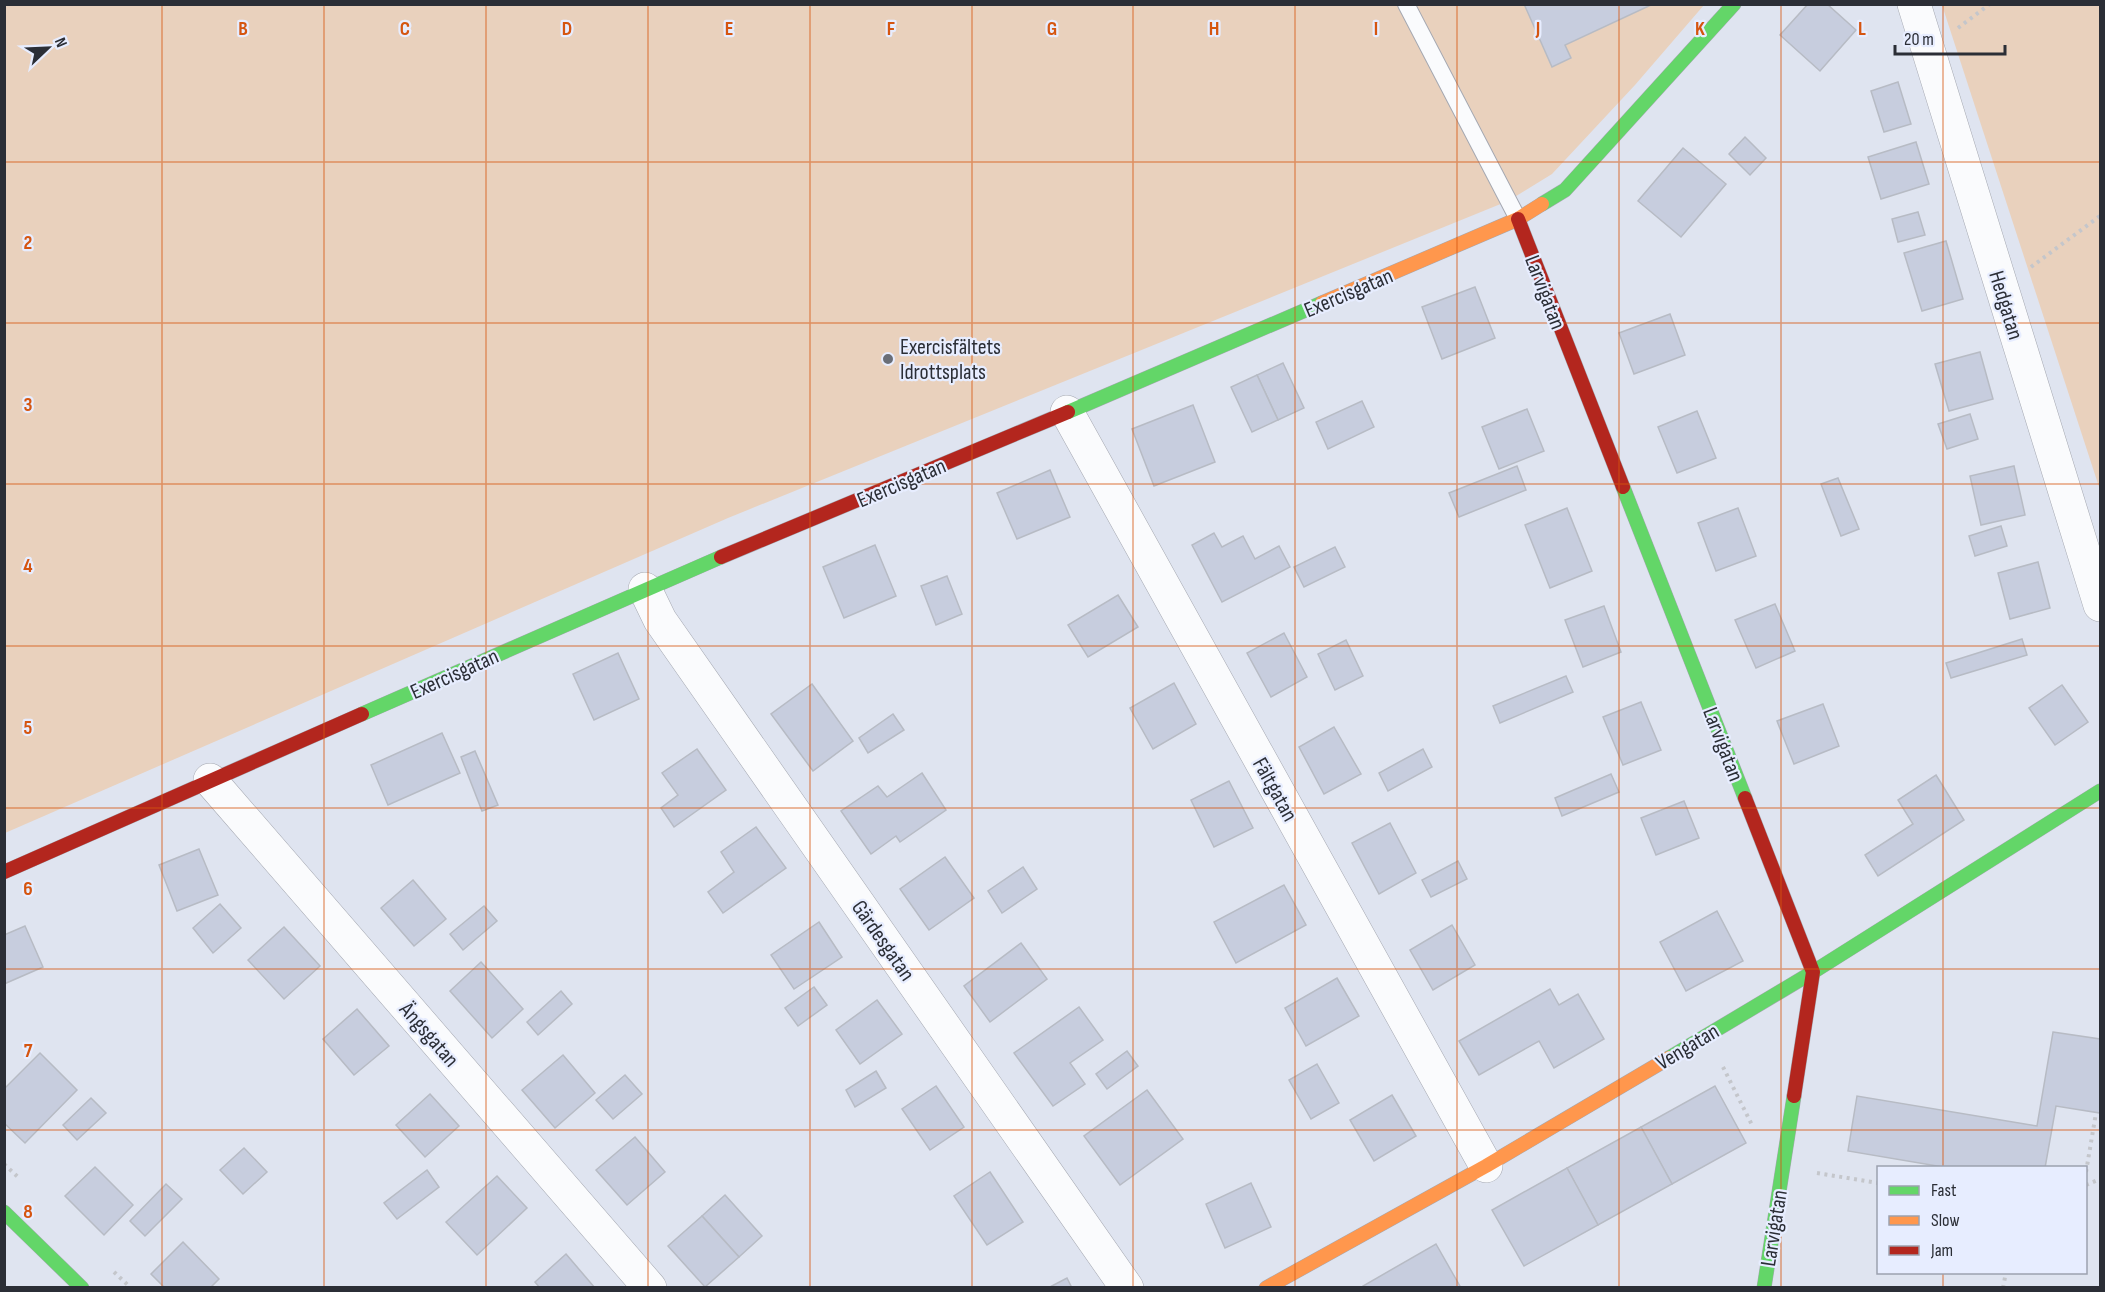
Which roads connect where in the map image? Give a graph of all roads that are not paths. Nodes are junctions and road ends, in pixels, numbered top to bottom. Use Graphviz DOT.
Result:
graph roads {
  1 [pos="1406,4"];
  2 [pos="1734,4"];
  3 [pos="1914,4"];
  4 [pos="1518,219"];
  5 [pos="1066,412"];
  6 [pos="645,589"];
  7 [pos="2100,605"];
  8 [pos="210,780"];
  9 [pos="2100,791"];
  10 [pos="4,872"];
  11 [pos="1813,972"];
  12 [pos="1486,1166"];
  13 [pos="4,1212"];
  14 [pos="82,1287"];
  15 [pos="650,1287"];
  16 [pos="1127,1287"];
  17 [pos="1266,1287"];
  18 [pos="1764,1287"];
  1 -- 4 [label="lane"];
  2 -- 4 [label="street, Exercisgatan"];
  3 -- 7 [label="street, Hedgatan"];
  4 -- 5 [label="street, Exercisgatan"];
  4 -- 11 [label="street, Larvigatan"];
  5 -- 6 [label="street, Exercisgatan"];
  5 -- 12 [label="street, Fältgatan"];
  6 -- 8 [label="street, Exercisgatan"];
  6 -- 16 [label="street, Gärdesgatan"];
  8 -- 10 [label="street, Exercisgatan"];
  8 -- 15 [label="street, Ängsgatan"];
  9 -- 11 [label="street, Vengatan"];
  11 -- 12 [label="street, Vengatan"];
  11 -- 18 [label="street, Larvigatan"];
  12 -- 17 [label="street, Vengatan"];
  13 -- 14 [label="street"];
}
